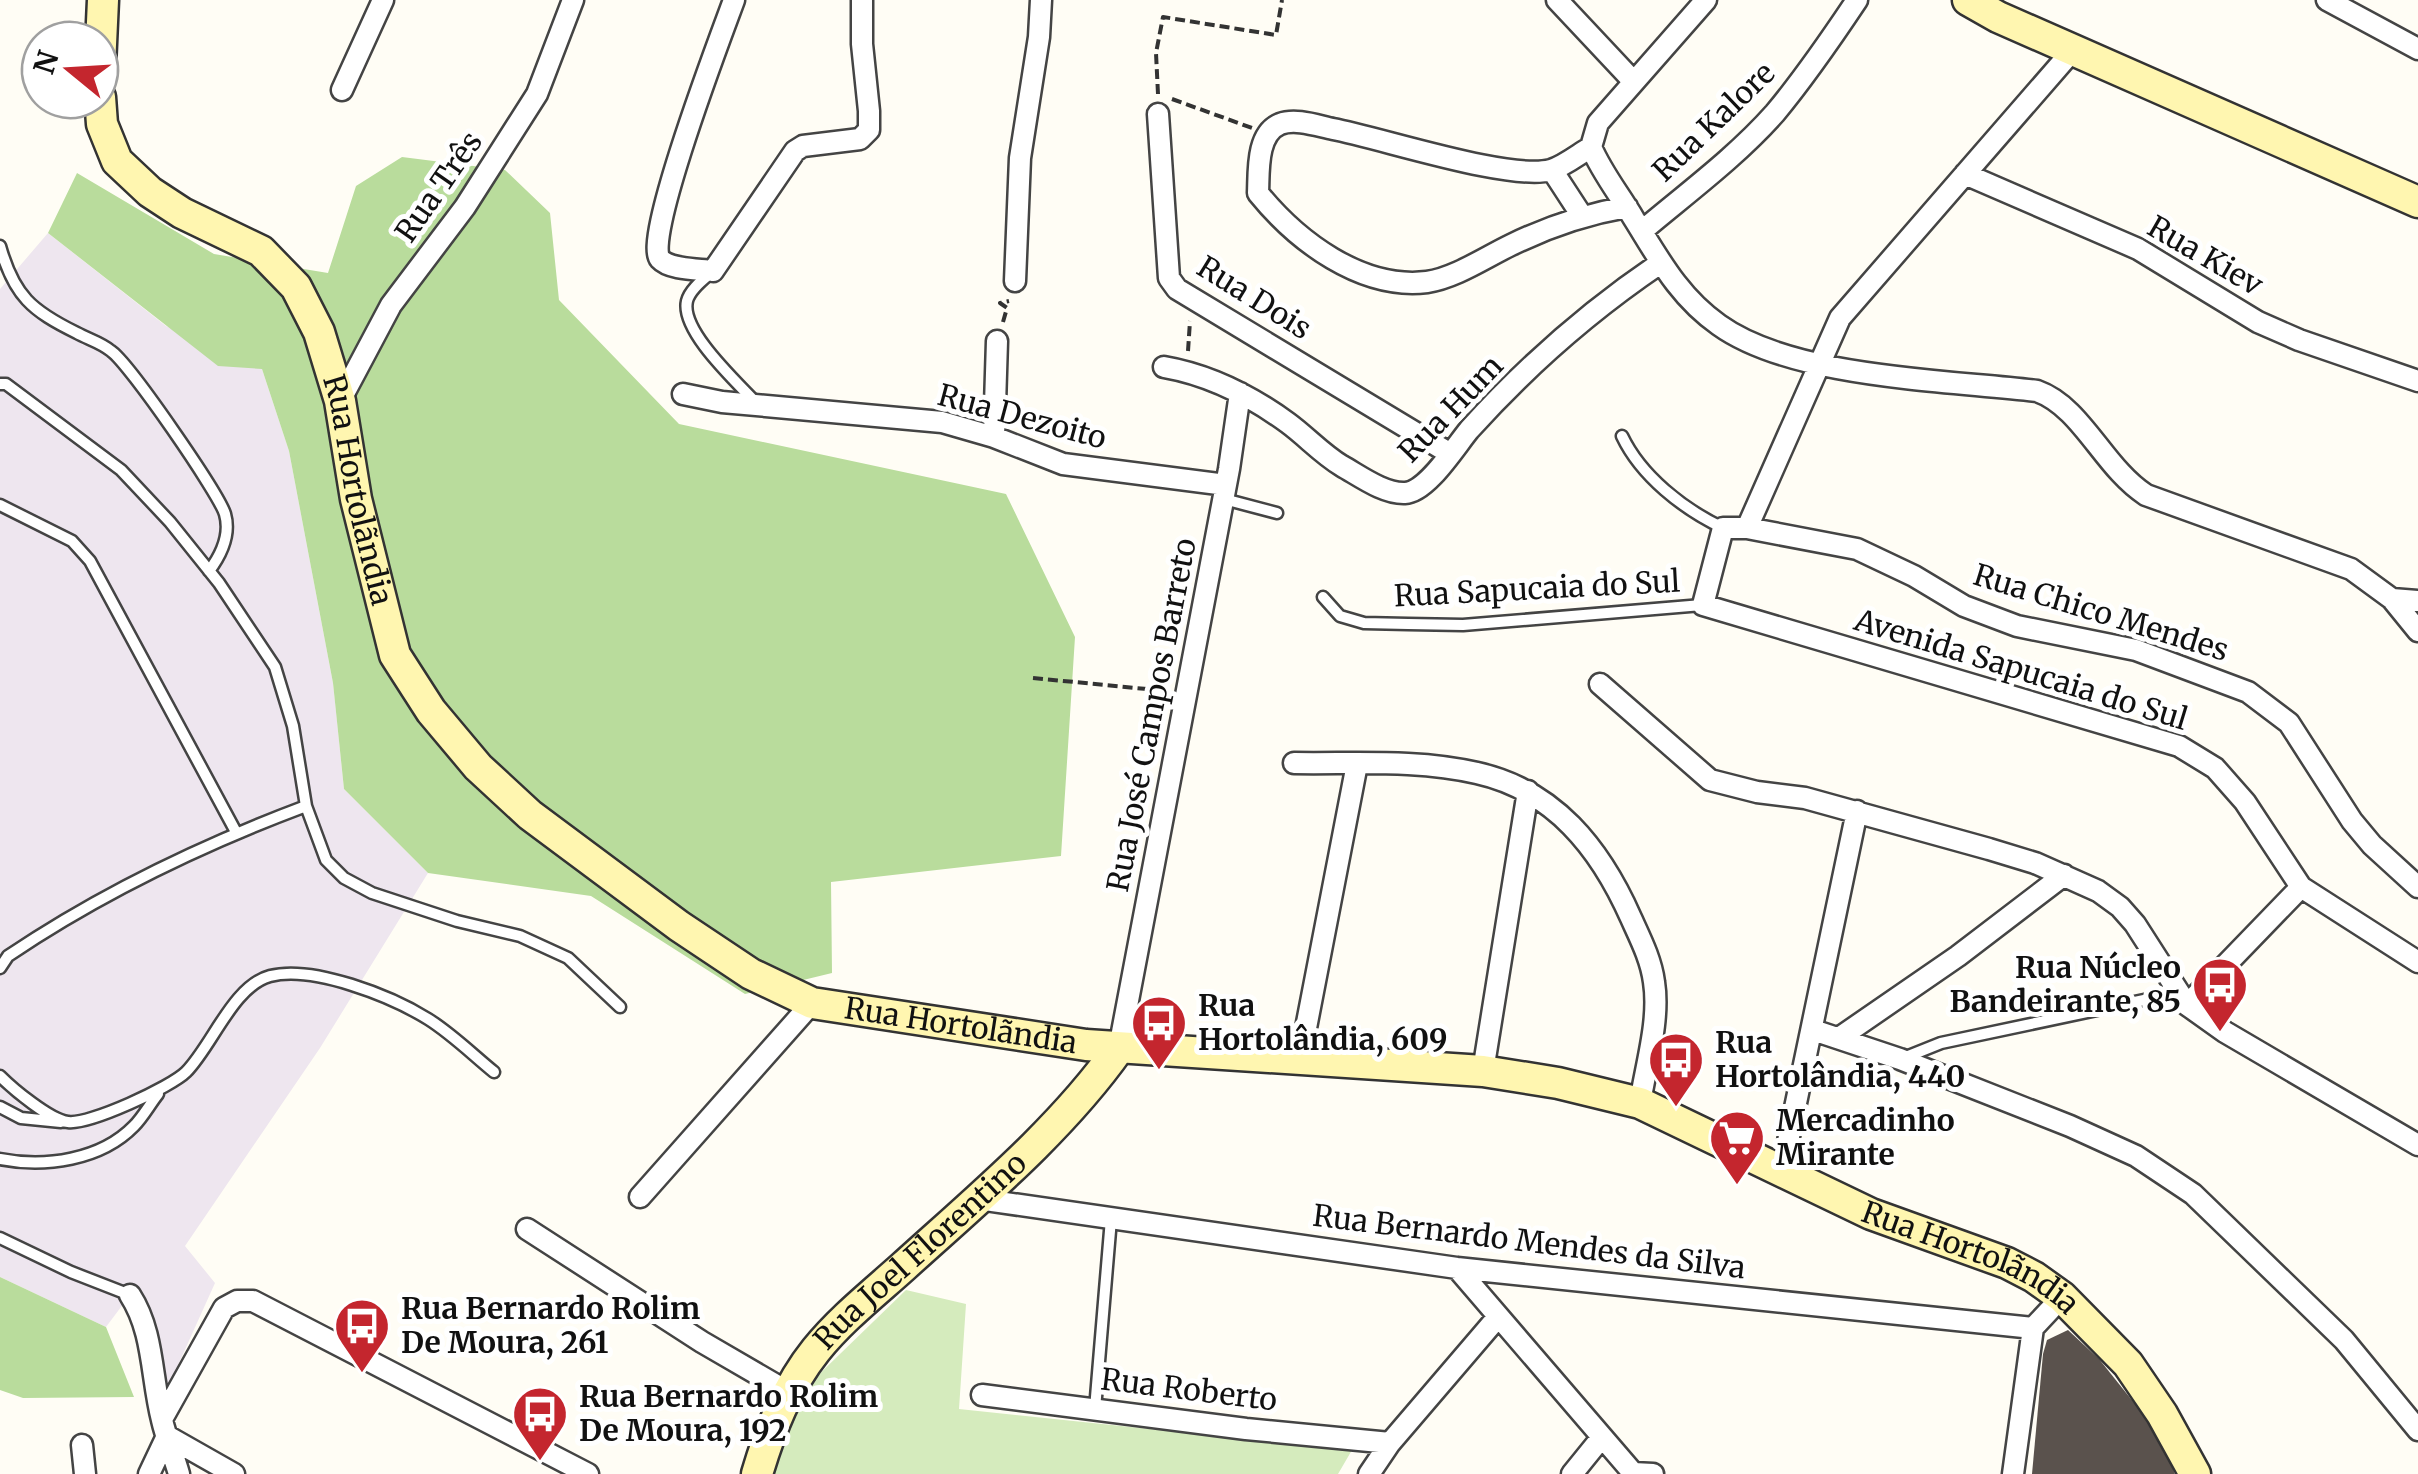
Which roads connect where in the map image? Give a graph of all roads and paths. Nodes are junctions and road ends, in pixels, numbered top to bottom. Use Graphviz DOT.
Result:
graph roads {
  1 [pos="384,0"];
  2 [pos="572,0"];
  3 [pos="734,0"];
  4 [pos="862,0"];
  5 [pos="1040,0"];
  6 [pos="1282,0"];
  7 [pos="1557,0"];
  8 [pos="1706,0"];
  9 [pos="1856,0"];
  10 [pos="1968,0"];
  11 [pos="2326,0"];
  12 [pos="2418,49"];
  13 [pos="2073,50"];
  14 [pos="1634,82"];
  15 [pos="342,90"];
  16 [pos="1158,104"];
  17 [pos="102,120"];
  18 [pos="1264,143"];
  19 [pos="1591,147"];
  20 [pos="1552,170"];
  21 [pos="1965,174"];
  22 [pos="2418,202"];
  23 [pos="1627,206"];
  24 [pos="1582,216"];
  25 [pos="1642,231"];
  26 [pos="0,246"];
  27 [pos="1659,264"];
  28 [pos="713,271"];
  29 [pos="1015,281"];
  30 [pos="1192,298"];
  31 [pos="997,341"];
  32 [pos="1819,366"];
  33 [pos="1164,367"];
  34 [pos="1187,371"];
  35 [pos="2418,381"];
  36 [pos="0,384"];
  37 [pos="1240,393"];
  38 [pos="682,394"];
  39 [pos="340,401"];
  40 [pos="758,404"];
  41 [pos="1622,436"];
  42 [pos="994,437"];
  43 [pos="1449,453"];
  44 [pos="1225,492"];
  45 [pos="0,506"];
  46 [pos="1277,513"];
  47 [pos="1723,528"];
  48 [pos="1747,528"];
  49 [pos="209,571"];
  50 [pos="1322,597"];
  51 [pos="2392,599"];
  52 [pos="2418,601"];
  53 [pos="1704,605"];
  54 [pos="2418,632"];
  55 [pos="1032,678"];
  56 [pos="1600,684"];
  57 [pos="1187,692"];
  58 [pos="1294,763"];
  59 [pos="1356,764"];
  60 [pos="1528,791"];
  61 [pos="306,806"];
  62 [pos="1856,811"];
  63 [pos="236,832"];
  64 [pos="2064,875"];
  65 [pos="2301,887"];
  66 [pos="2418,888"];
  67 [pos="2418,962"];
  68 [pos="0,968"];
  69 [pos="2182,999"];
  70 [pos="812,1002"];
  71 [pos="620,1007"];
  72 [pos="1814,1030"];
  73 [pos="1839,1038"];
  74 [pos="1119,1048"];
  75 [pos="1300,1059"];
  76 [pos="1900,1059"];
  77 [pos="1483,1071"];
  78 [pos="494,1072"];
  79 [pos="0,1076"];
  80 [pos="160,1091"];
  81 [pos="1640,1102"];
  82 [pos="0,1107"];
  83 [pos="67,1122"];
  84 [pos="2418,1145"];
  85 [pos="0,1159"];
  86 [pos="1782,1170"];
  87 [pos="640,1197"];
  88 [pos="978,1199"];
  89 [pos="1111,1219"];
  90 [pos="527,1229"];
  91 [pos="0,1238"];
  92 [pos="1457,1268"];
  93 [pos="130,1294"];
  94 [pos="2062,1297"];
  95 [pos="1498,1318"];
  96 [pos="2033,1328"];
  97 [pos="788,1392"];
  98 [pos="982,1396"];
  99 [pos="1095,1409"];
  100 [pos="164,1427"];
  101 [pos="2418,1430"];
  102 [pos="1602,1437"];
  103 [pos="1390,1443"];
  104 [pos="82,1445"];
  105 [pos="1634,1473"];
  106 [pos="85,1474"];
  107 [pos="149,1474"];
  108 [pos="179,1474"];
  109 [pos="234,1474"];
  110 [pos="588,1474"];
  111 [pos="756,1474"];
  112 [pos="1368,1474"];
  113 [pos="1572,1474"];
  114 [pos="1653,1474"];
  115 [pos="2013,1474"];
  116 [pos="2196,1474"];
  1 -- 15 [label="street"];
  2 -- 39 [label="street, Rua Três"];
  3 -- 28 [label="street"];
  4 -- 28 [label="street"];
  5 -- 29 [label="street"];
  6 -- 16 [label="path"];
  7 -- 14 [label="street"];
  8 -- 14 [label="street"];
  9 -- 25 [label="street, Rua Kalore"];
  10 -- 13 [label="street"];
  11 -- 12 [label="street"];
  13 -- 21 [label="street"];
  13 -- 22 [label="street"];
  14 -- 19 [label="street"];
  16 -- 18 [label="path"];
  16 -- 30 [label="street, Rua Dois"];
  17 -- 39 [label="street, Rua Hortolãndia"];
  18 -- 20 [label="street"];
  18 -- 24 [label="street"];
  19 -- 20 [label="street"];
  19 -- 23 [label="street"];
  20 -- 24 [label="street"];
  21 -- 32 [label="street"];
  21 -- 35 [label="street, Rua Kiev"];
  23 -- 24 [label="street"];
  23 -- 25 [label="street"];
  25 -- 27 [label="street"];
  26 -- 49 [label="lane"];
  27 -- 32 [label="street"];
  27 -- 43 [label="street, Rua Hum"];
  28 -- 40 [label="lane"];
  29 -- 31 [label="path"];
  30 -- 34 [label="path"];
  30 -- 43 [label="street, Rua Dois"];
  31 -- 42 [label="street"];
  32 -- 48 [label="street"];
  32 -- 51 [label="street"];
  33 -- 34 [label="street, Rua Hum"];
  34 -- 37 [label="street, Rua Hum"];
  36 -- 49 [label="lane"];
  37 -- 43 [label="street, Rua Hum"];
  37 -- 44 [label="street, Rua José Campos Barreto"];
  38 -- 40 [label="street, Rua Dezoito"];
  39 -- 70 [label="street, Rua Hortolãndia"];
  40 -- 42 [label="street, Rua Dezoito"];
  41 -- 47 [label="lane"];
  42 -- 44 [label="street, Rua Dezoito"];
  44 -- 46 [label="lane"];
  44 -- 57 [label="street, Rua José Campos Barreto"];
  45 -- 63 [label="lane"];
  47 -- 48 [label="street, Rua Chico Mendes"];
  47 -- 53 [label="street"];
  48 -- 66 [label="street, Rua Chico Mendes"];
  49 -- 61 [label="lane"];
  50 -- 53 [label="lane, Rua Sapucaia do Sul"];
  51 -- 52 [label="street"];
  51 -- 54 [label="street"];
  53 -- 65 [label="street, Avenida Sapucaia do Sul"];
  55 -- 57 [label="path"];
  56 -- 62 [label="street"];
  57 -- 74 [label="street, Rua José Campos Barreto"];
  58 -- 59 [label="street"];
  59 -- 60 [label="street"];
  59 -- 75 [label="street"];
  60 -- 77 [label="street"];
  60 -- 81 [label="street"];
  61 -- 63 [label="lane"];
  61 -- 71 [label="lane"];
  62 -- 64 [label="street"];
  62 -- 72 [label="street"];
  63 -- 68 [label="lane"];
  64 -- 69 [label="street"];
  64 -- 73 [label="street"];
  65 -- 67 [label="street, Avenida Sapucaia do Sul"];
  65 -- 69 [label="street"];
  69 -- 76 [label="lane"];
  69 -- 84 [label="street"];
  70 -- 74 [label="street, Rua Hortolãndia"];
  70 -- 87 [label="street"];
  72 -- 73 [label="street"];
  72 -- 86 [label="street"];
  73 -- 76 [label="street"];
  74 -- 75 [label="street, Rua Hortolãndia"];
  74 -- 88 [label="street, Rua Joel Florentino"];
  75 -- 77 [label="street, Rua Hortolãndia"];
  76 -- 101 [label="street"];
  77 -- 81 [label="street, Rua Hortolãndia"];
  78 -- 80 [label="lane"];
  79 -- 83 [label="lane"];
  80 -- 83 [label="lane"];
  80 -- 85 [label="lane"];
  81 -- 86 [label="street, Rua Hortolãndia"];
  82 -- 83 [label="lane"];
  86 -- 94 [label="street, Rua Hortolãndia"];
  88 -- 89 [label="street, Rua Bernardo Mendes da Silva"];
  88 -- 97 [label="street, Rua Joel Florentino"];
  89 -- 92 [label="street, Rua Bernardo Mendes da Silva"];
  89 -- 99 [label="lane"];
  90 -- 97 [label="street"];
  91 -- 93 [label="lane"];
  92 -- 95 [label="street"];
  92 -- 96 [label="street, Rua Bernardo Mendes da Silva"];
  93 -- 100 [label="street"];
  94 -- 96 [label="street"];
  94 -- 116 [label="street, Rua Hortolãndia"];
  95 -- 102 [label="street"];
  95 -- 103 [label="street"];
  96 -- 115 [label="street"];
  97 -- 111 [label="street, Rua Joel Florentino"];
  98 -- 99 [label="street, Rua Roberto"];
  99 -- 103 [label="street, Rua Roberto"];
  100 -- 107 [label="street"];
  100 -- 108 [label="street"];
  100 -- 109 [label="street"];
  100 -- 110 [label="street"];
  102 -- 105 [label="street"];
  102 -- 113 [label="street"];
  103 -- 112 [label="street"];
  104 -- 106 [label="street"];
  105 -- 114 [label="street"];
}
